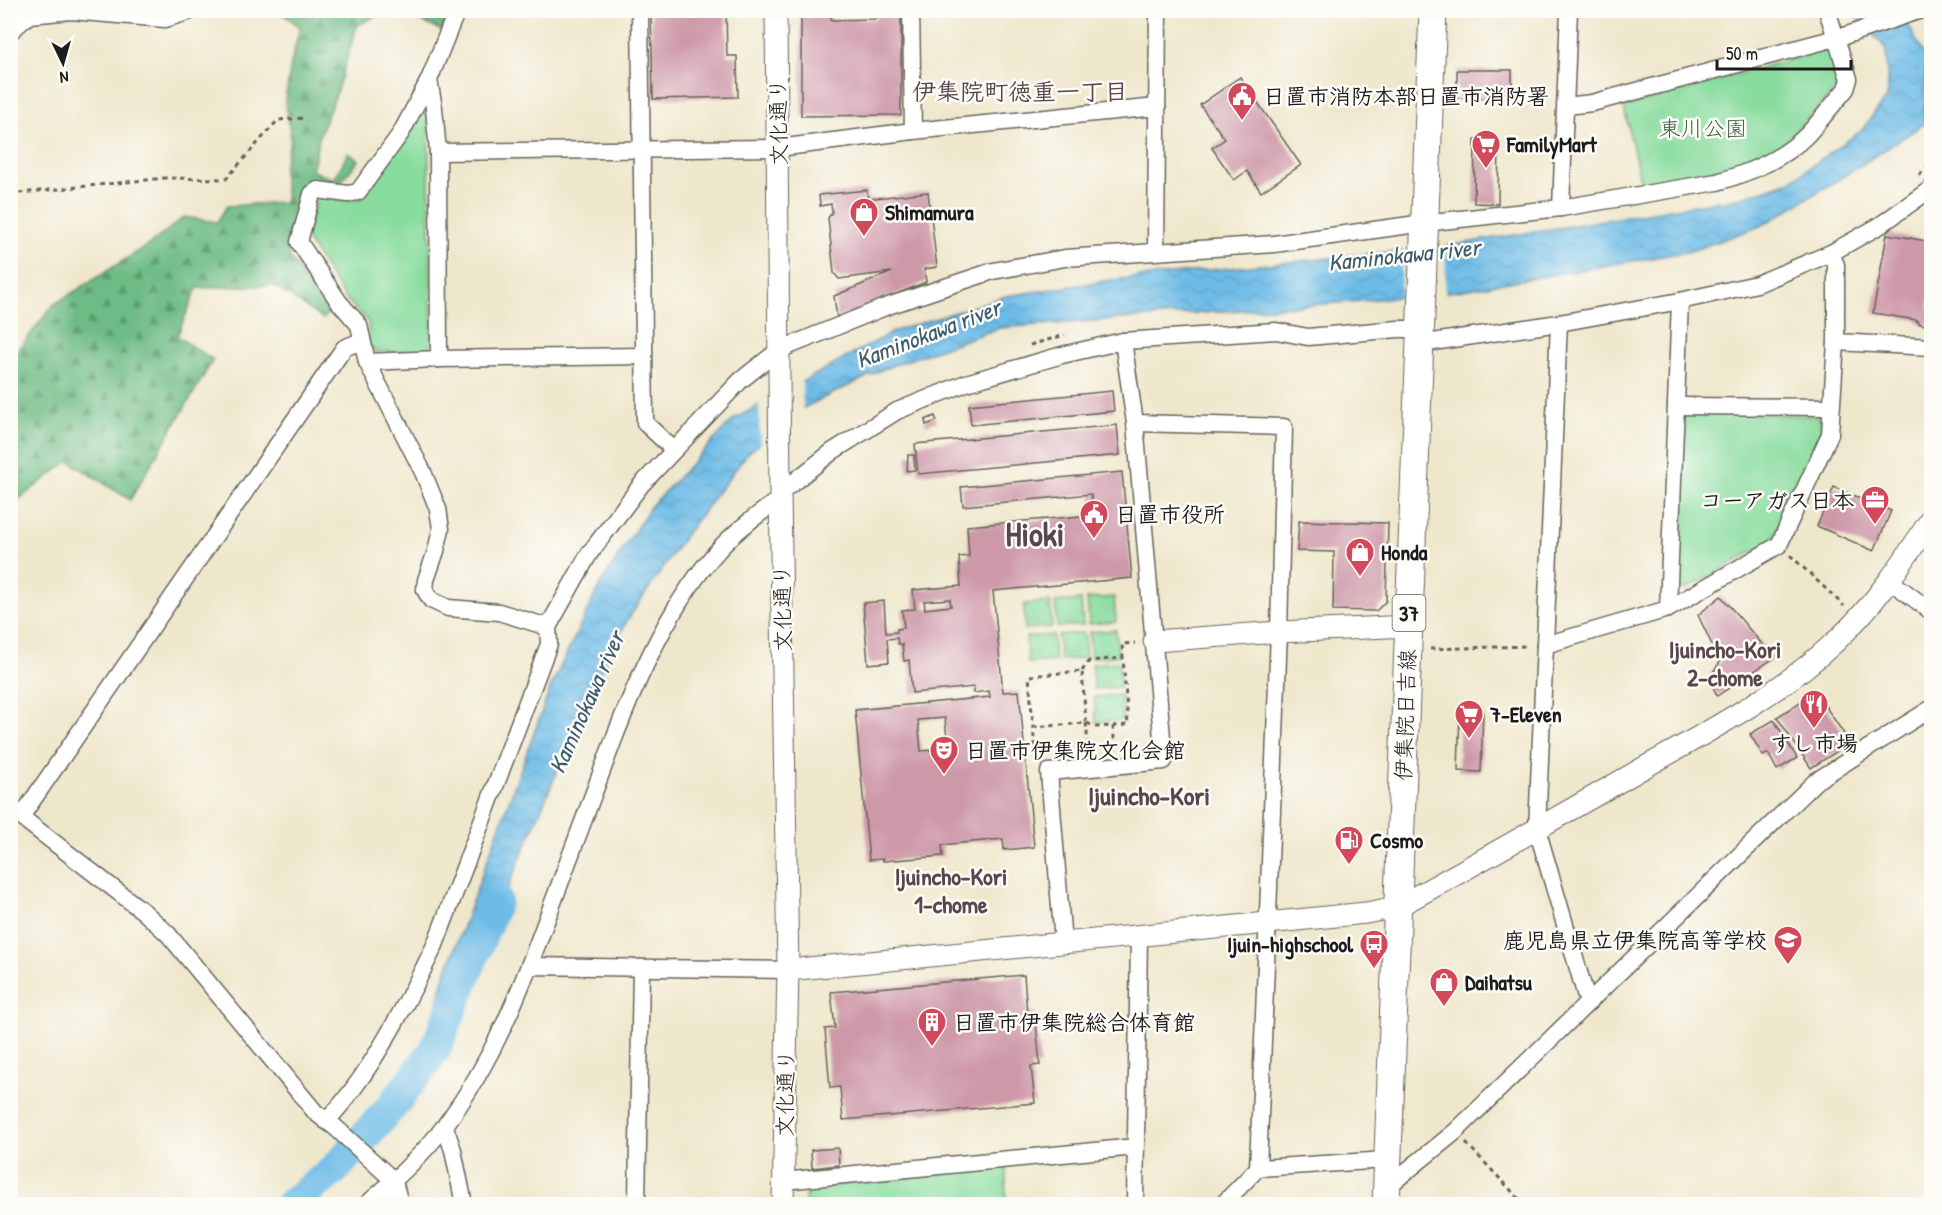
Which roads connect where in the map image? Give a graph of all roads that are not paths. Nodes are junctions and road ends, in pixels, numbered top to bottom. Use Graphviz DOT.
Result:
graph roads {
  1 [pos="194,10"];
  2 [pos="457,10"];
  3 [pos="640,10"];
  4 [pos="776,10"];
  5 [pos="911,10"];
  6 [pos="1158,10"];
  7 [pos="1433,10"];
  8 [pos="1569,10"];
  9 [pos="1827,10"];
  10 [pos="1921,10"];
  11 [pos="10,32"];
  12 [pos="1841,36"];
  13 [pos="429,80"];
  14 [pos="1566,106"];
  15 [pos="1157,107"];
  16 [pos="913,131"];
  17 [pos="778,148"];
  18 [pos="642,151"];
  19 [pos="438,152"];
  20 [pos="1932,188"];
  21 [pos="1561,208"];
  22 [pos="1424,230"];
  23 [pos="1156,251"];
  24 [pos="1832,253"];
  25 [pos="1680,301"];
  26 [pos="1559,323"];
  27 [pos="1421,330"];
  28 [pos="361,341"];
  29 [pos="1123,341"];
  30 [pos="1836,342"];
  31 [pos="1932,347"];
  32 [pos="779,350"];
  33 [pos="643,356"];
  34 [pos="439,359"];
  35 [pos="367,362"];
  36 [pos="1676,406"];
  37 [pos="1830,407"];
  38 [pos="1135,423"];
  39 [pos="674,450"];
  40 [pos="780,489"];
  41 [pos="1932,517"];
  42 [pos="1889,580"];
  43 [pos="1668,609"];
  44 [pos="1932,612"];
  45 [pos="548,627"];
  46 [pos="1279,632"];
  47 [pos="1408,638"];
  48 [pos="1154,641"];
  49 [pos="1545,645"];
  50 [pos="1932,708"];
  51 [pos="1537,829"];
  52 [pos="1397,907"];
  53 [pos="1267,923"];
  54 [pos="1139,936"];
  55 [pos="1063,943"];
  56 [pos="529,966"];
  57 [pos="641,968"];
  58 [pos="788,970"];
  59 [pos="1588,1003"];
  60 [pos="331,1124"];
  61 [pos="445,1126"];
  62 [pos="1135,1147"];
  63 [pos="1258,1168"];
  64 [pos="390,1176"];
  65 [pos="783,1181"];
  66 [pos="1387,1184"];
  67 [pos="367,1204"];
  68 [pos="400,1204"];
  69 [pos="464,1204"];
  70 [pos="637,1204"];
  71 [pos="783,1204"];
  72 [pos="1135,1204"];
  73 [pos="1223,1204"];
  1 -- 11 [label="street"];
  2 -- 13 [label="street"];
  3 -- 18 [label="street"];
  4 -- 17 [label="street, 文化通り"];
  5 -- 16 [label="street"];
  6 -- 15 [label="street"];
  7 -- 22 [label="main road, 伊集院日吉線 / 37"];
  8 -- 14 [label="street"];
  9 -- 12 [label="street"];
  10 -- 12 [label="street"];
  12 -- 14 [label="street"];
  12 -- 21 [label="street"];
  13 -- 19 [label="street"];
  13 -- 28 [label="street"];
  14 -- 21 [label="street"];
  15 -- 16 [label="street"];
  15 -- 23 [label="street"];
  16 -- 17 [label="street"];
  17 -- 18 [label="street"];
  17 -- 32 [label="street, 文化通り"];
  18 -- 19 [label="street"];
  18 -- 33 [label="street"];
  19 -- 34 [label="street"];
  20 -- 24 [label="street"];
  21 -- 22 [label="street"];
  22 -- 23 [label="street"];
  22 -- 27 [label="main road, 伊集院日吉線 / 37"];
  23 -- 32 [label="street"];
  24 -- 25 [label="street"];
  24 -- 30 [label="street"];
  25 -- 26 [label="street"];
  25 -- 36 [label="street"];
  26 -- 27 [label="street"];
  26 -- 49 [label="street"];
  27 -- 29 [label="street"];
  27 -- 47 [label="main road, 伊集院日吉線 / 37"];
  28 -- 35 [label="street"];
  28 -- 60 [label="street"];
  29 -- 38 [label="street"];
  29 -- 40 [label="street"];
  30 -- 31 [label="street"];
  30 -- 37 [label="street"];
  32 -- 39 [label="street"];
  32 -- 40 [label="street, 文化通り"];
  33 -- 34 [label="street"];
  33 -- 39 [label="street"];
  34 -- 35 [label="street"];
  35 -- 45 [label="street"];
  36 -- 37 [label="street"];
  36 -- 43 [label="street"];
  37 -- 43 [label="street"];
  38 -- 46 [label="street"];
  38 -- 48 [label="street"];
  39 -- 45 [label="street"];
  40 -- 56 [label="street"];
  40 -- 58 [label="street, 文化通り"];
  41 -- 42 [label="street"];
  42 -- 44 [label="street"];
  42 -- 51 [label="street"];
  43 -- 49 [label="street"];
  45 -- 60 [label="street"];
  46 -- 47 [label="street"];
  46 -- 48 [label="street"];
  46 -- 53 [label="street"];
  47 -- 52 [label="main road, 伊集院日吉線 / 37"];
  48 -- 55 [label="street"];
  49 -- 51 [label="street"];
  50 -- 59 [label="street"];
  51 -- 52 [label="street"];
  51 -- 59 [label="street"];
  52 -- 53 [label="street"];
  52 -- 66 [label="main road, 伊集院日吉線 / 37"];
  53 -- 54 [label="street"];
  53 -- 63 [label="street"];
  54 -- 55 [label="street"];
  54 -- 62 [label="street"];
  55 -- 58 [label="street"];
  56 -- 57 [label="street"];
  56 -- 61 [label="street"];
  57 -- 58 [label="street"];
  57 -- 70 [label="street"];
  58 -- 65 [label="street, 文化通り"];
  59 -- 66 [label="street"];
  60 -- 64 [label="street"];
  61 -- 64 [label="street"];
  61 -- 69 [label="street"];
  62 -- 65 [label="street"];
  62 -- 72 [label="street"];
  63 -- 66 [label="street"];
  63 -- 73 [label="street"];
  64 -- 67 [label="street"];
  64 -- 68 [label="street"];
  65 -- 71 [label="street, 文化通り"];
}
